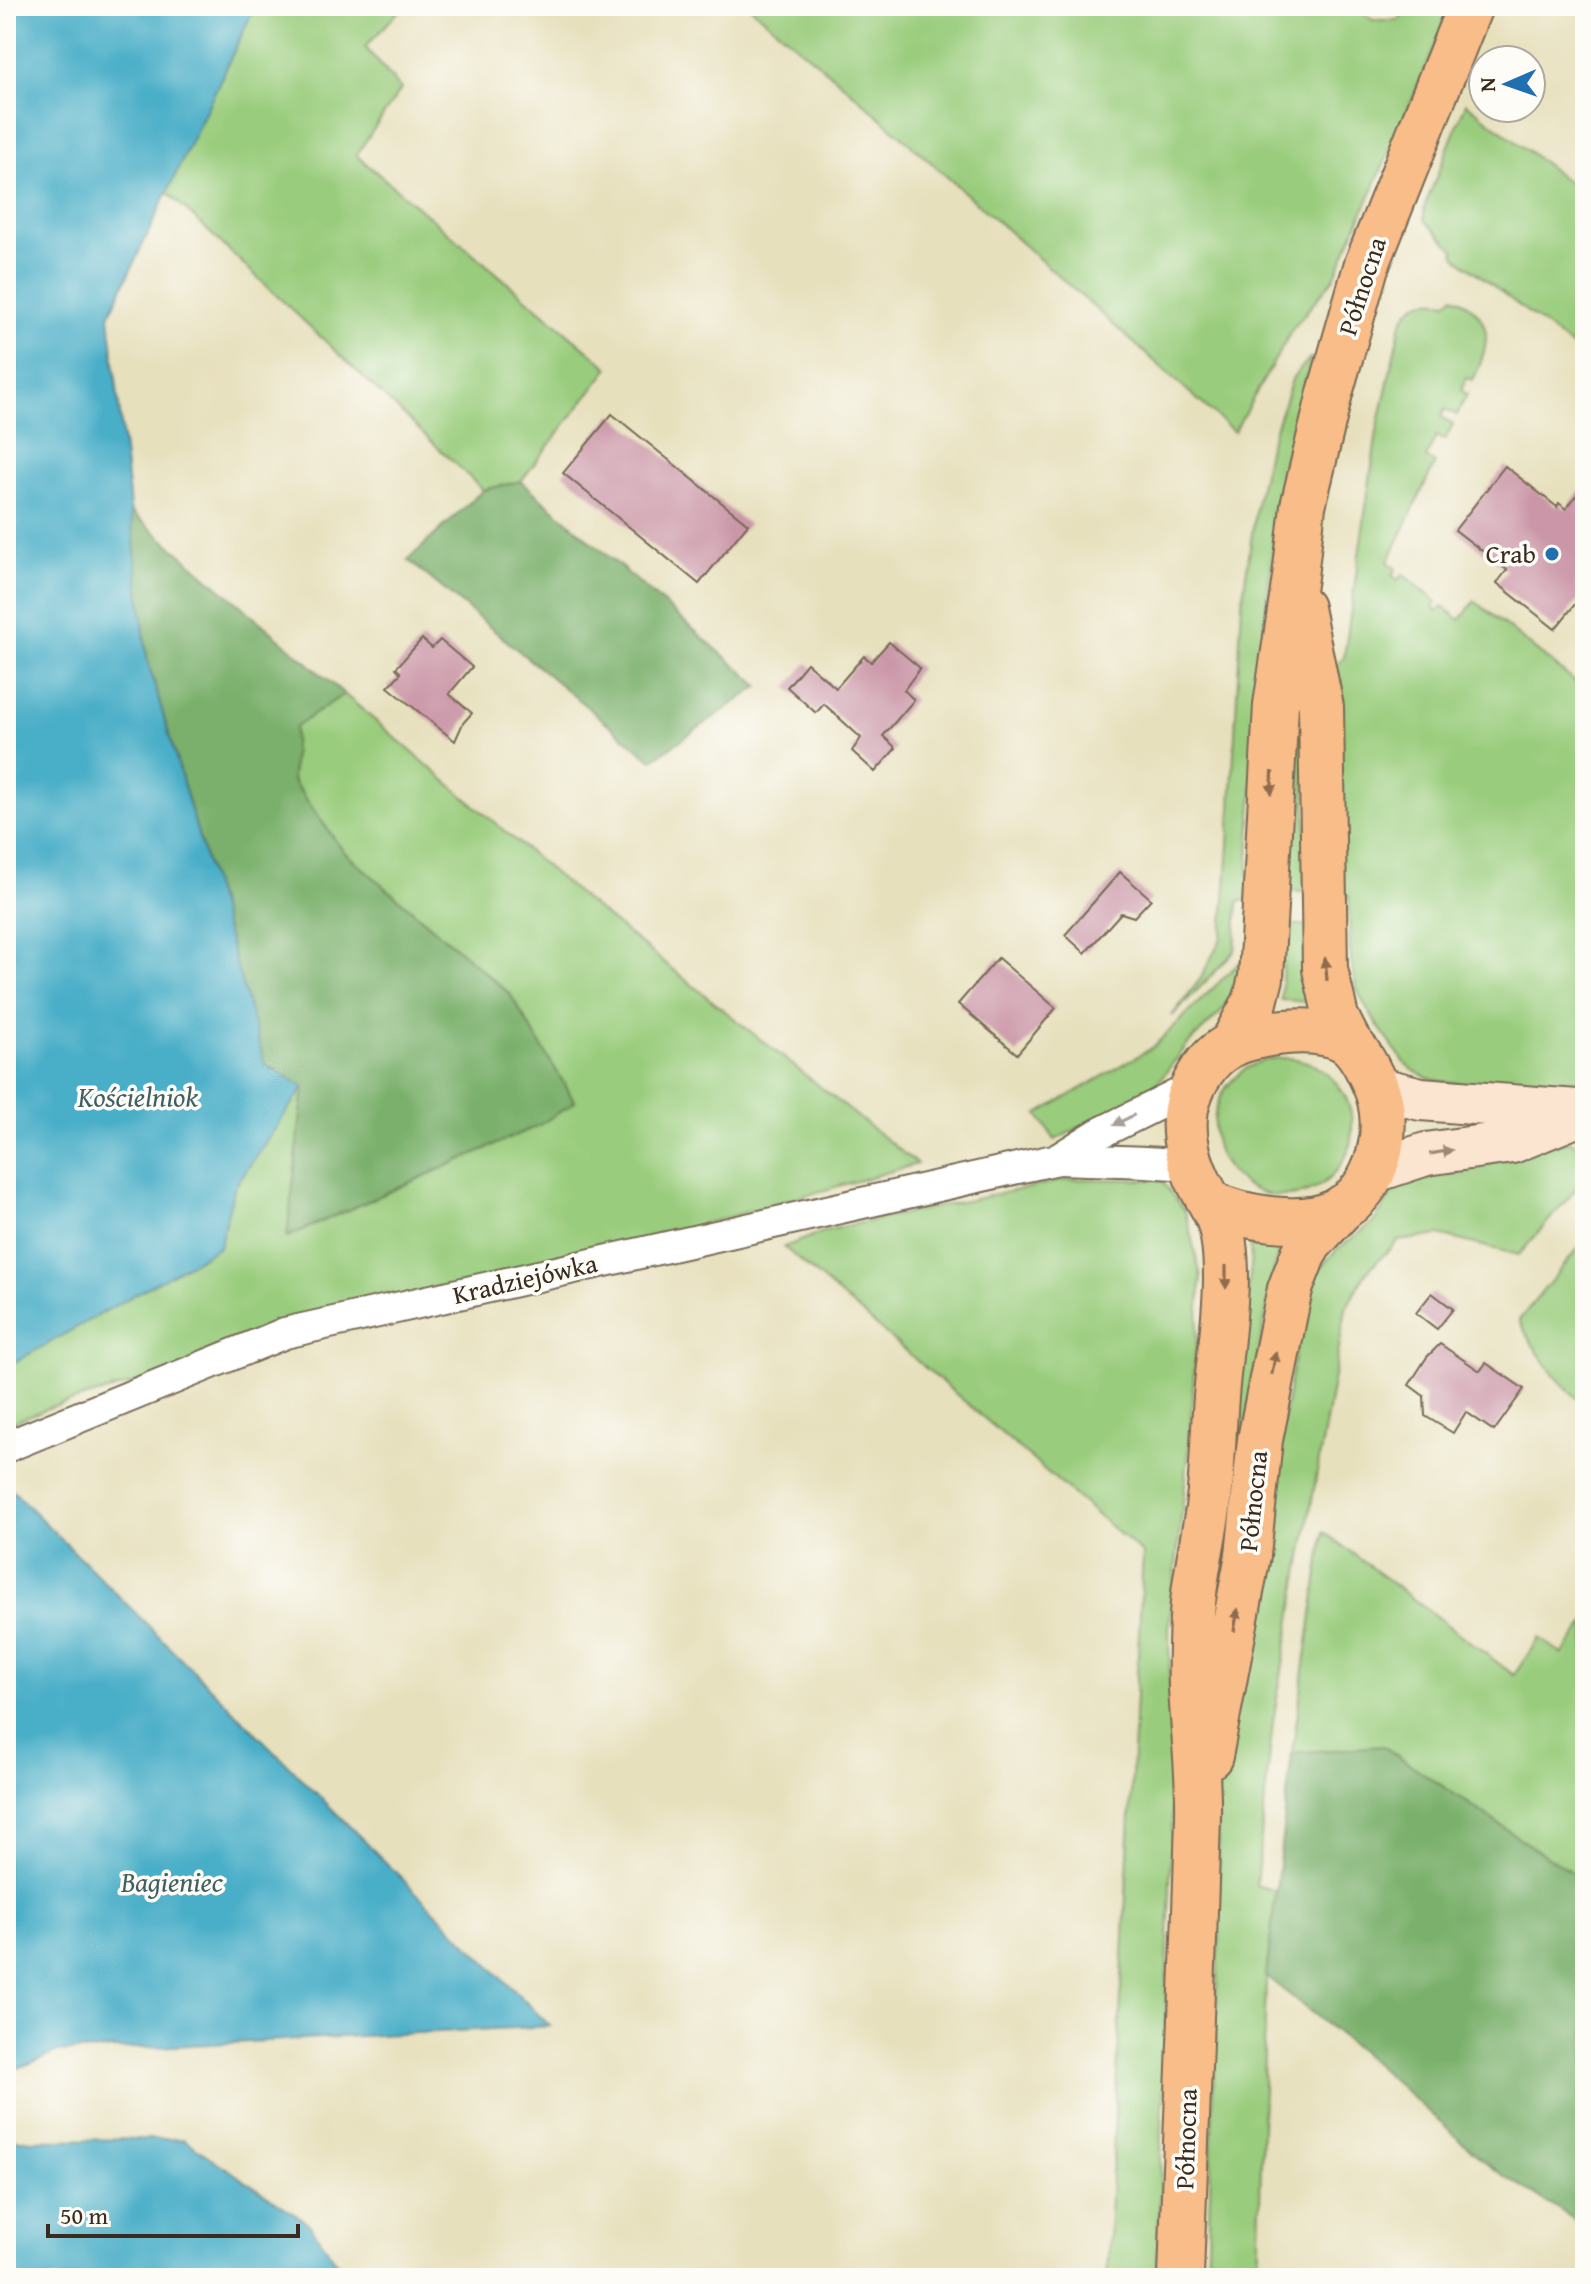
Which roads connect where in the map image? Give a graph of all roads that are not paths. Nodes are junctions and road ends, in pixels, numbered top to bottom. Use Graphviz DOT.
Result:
graph roads {
  1 [pos="1470,6"];
  2 [pos="1295,577"];
  3 [pos="1349,1043"];
  4 [pos="1232,1044"];
  5 [pos="1193,1087"];
  6 [pos="1376,1088"];
  7 [pos="1585,1112"];
  8 [pos="1058,1159"];
  9 [pos="1372,1172"];
  10 [pos="1201,1184"];
  11 [pos="1343,1207"];
  12 [pos="6,1447"];
  13 [pos="1198,1809"];
  14 [pos="1181,2278"];
  1 -- 2 [label="main road, Północna"];
  3 -- 2 [label="main road, Północna, one-way"];
  2 -- 4 [label="main road, Północna, one-way"];
  3 -- 4 [label="main road"];
  3 -- 6 [label="main road"];
  4 -- 5 [label="main road"];
  5 -- 8 [label="street, Kradziejówka, one-way"];
  5 -- 10 [label="main road"];
  6 -- 7 [label="main road"];
  6 -- 9 [label="main road"];
  9 -- 7 [label="main road, one-way"];
  8 -- 10 [label="street, Kradziejówka"];
  8 -- 12 [label="street, Kradziejówka"];
  9 -- 11 [label="main road"];
  10 -- 11 [label="main road"];
  10 -- 13 [label="main road, Północna, one-way"];
  13 -- 11 [label="main road, Północna, one-way"];
  13 -- 14 [label="main road, Północna"];
}
